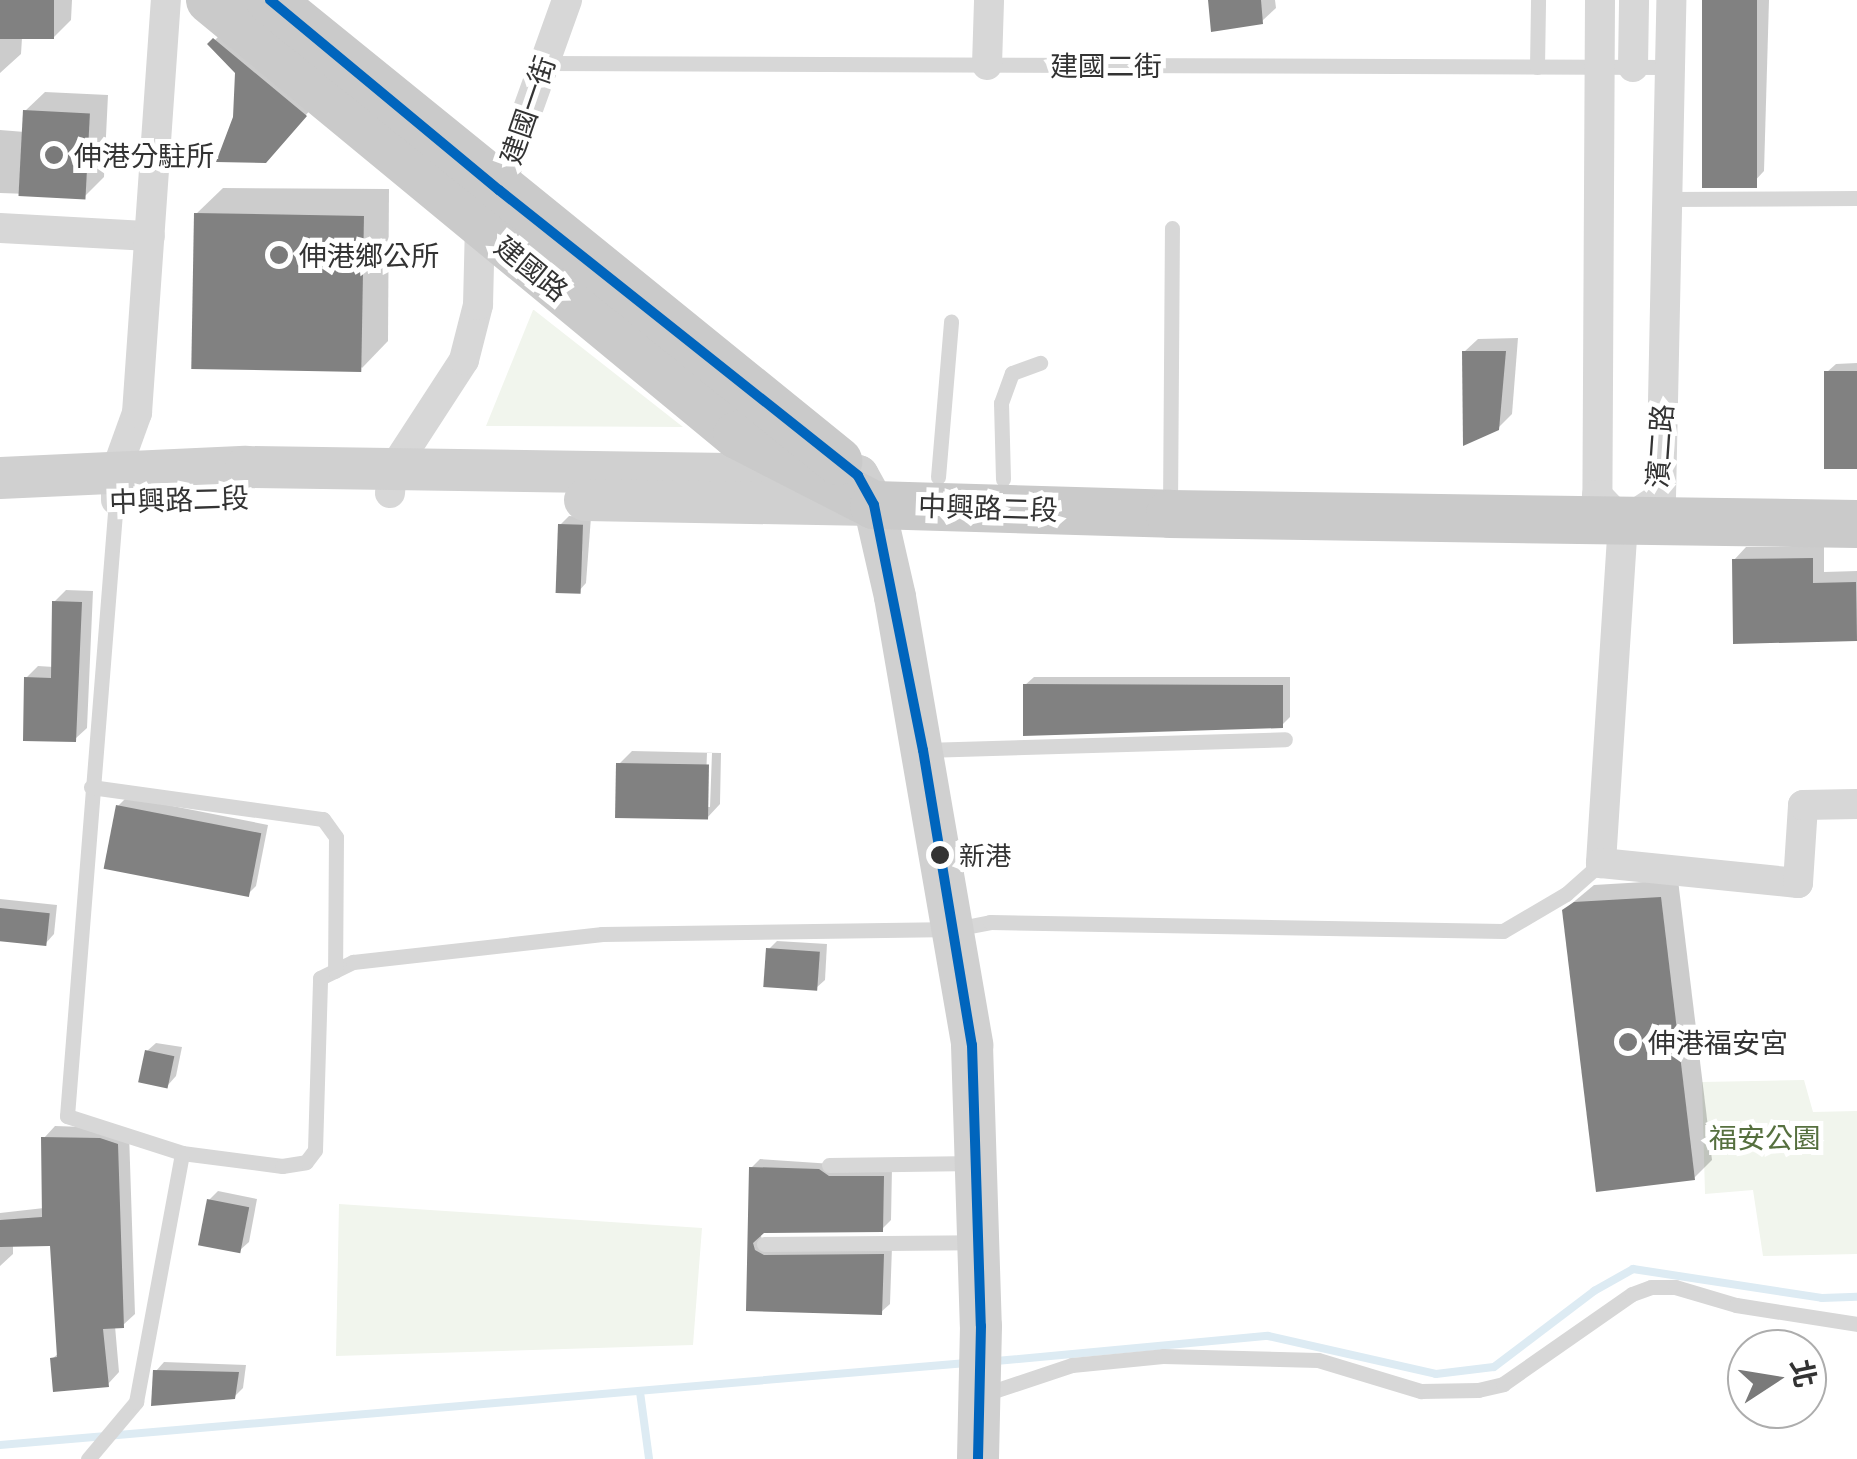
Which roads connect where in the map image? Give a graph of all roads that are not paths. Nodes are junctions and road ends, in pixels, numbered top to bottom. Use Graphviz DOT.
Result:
graph roads {
  1 [pos="166,0"];
  2 [pos="210,0"];
  3 [pos="270,0"];
  4 [pos="567,0"];
  5 [pos="989,0"];
  6 [pos="1538,0"];
  7 [pos="1600,0"];
  8 [pos="1634,0"];
  9 [pos="1671,0"];
  10 [pos="543,62"];
  11 [pos="987,64"];
  12 [pos="1536,67"];
  13 [pos="1618,67"];
  14 [pos="1670,68"];
  15 [pos="1667,198"];
  16 [pos="1857,198"];
  17 [pos="489,208"];
  18 [pos="0,228"];
  19 [pos="1172,228"];
  20 [pos="150,236"];
  21 [pos="950,322"];
  22 [pos="1040,364"];
  23 [pos="938,477"];
  24 [pos="0,478"];
  25 [pos="1003,479"];
  26 [pos="391,482"];
  27 [pos="849,485"];
  28 [pos="116,486"];
  29 [pos="1857,498"];
  30 [pos="1170,499"];
  31 [pos="1627,505"];
  32 [pos="0,508"];
  33 [pos="1857,524"];
  34 [pos="1285,739"];
  35 [pos="923,750"];
  36 [pos="91,787"];
  37 [pos="1857,804"];
  38 [pos="1601,863"];
  39 [pos="954,930"];
  40 [pos="336,970"];
  41 [pos="182,1153"];
  42 [pos="978,1163"];
  43 [pos="829,1165"];
  44 [pos="980,1242"];
  45 [pos="764,1244"];
  46 [pos="1857,1324"];
  47 [pos="981,1396"];
  48 [pos="88,1459"];
  49 [pos="978,1459"];
  1 -- 20 [label="street"];
  2 -- 17 [label="main road, 建國路"];
  3 -- 17 [label="main road, 建國路"];
  4 -- 10 [label="street, 建國一街"];
  5 -- 11 [label="street"];
  6 -- 12 [label="lane"];
  7 -- 13 [label="street"];
  8 -- 13 [label="street"];
  9 -- 14 [label="street, 濱二路"];
  10 -- 11 [label="lane, 建國二街"];
  10 -- 17 [label="street, 建國一街"];
  11 -- 12 [label="lane, 建國二街"];
  12 -- 13 [label="lane, 建國二街"];
  13 -- 14 [label="lane, 建國二街"];
  13 -- 31 [label="street"];
  14 -- 15 [label="street, 濱二路"];
  15 -- 16 [label="lane"];
  15 -- 31 [label="street, 濱二路"];
  17 -- 26 [label="street, 建國一街"];
  17 -- 27 [label="main road, 建國路"];
  18 -- 20 [label="street"];
  19 -- 30 [label="lane"];
  20 -- 28 [label="street"];
  21 -- 23 [label="lane"];
  22 -- 25 [label="lane"];
  23 -- 25 [label="main road, 中興路二段"];
  23 -- 27 [label="main road, 中興路二段"];
  24 -- 28 [label="main road, 中興路二段"];
  25 -- 30 [label="main road, 中興路二段"];
  26 -- 27 [label="main road, 中興路二段"];
  26 -- 27 [label="main road, 中興路二段"];
  26 -- 28 [label="main road, 中興路二段"];
  27 -- 30 [label="main road, 中興路二段"];
  27 -- 35 [label="main road"];
  28 -- 32 [label="main road, 中興路二段"];
  28 -- 36 [label="lane"];
  29 -- 31 [label="main road, 中興路二段"];
  30 -- 31 [label="main road, 中興路二段"];
  31 -- 33 [label="main road, 中興路二段"];
  31 -- 38 [label="street"];
  34 -- 35 [label="lane"];
  35 -- 39 [label="main road"];
  36 -- 40 [label="lane"];
  36 -- 41 [label="lane"];
  37 -- 38 [label="street"];
  38 -- 39 [label="lane"];
  39 -- 40 [label="lane"];
  39 -- 42 [label="main road"];
  40 -- 41 [label="lane"];
  41 -- 48 [label="lane"];
  42 -- 43 [label="lane"];
  42 -- 44 [label="main road"];
  44 -- 45 [label="lane"];
  44 -- 47 [label="main road"];
  46 -- 47 [label="lane"];
  47 -- 49 [label="main road"];
}
